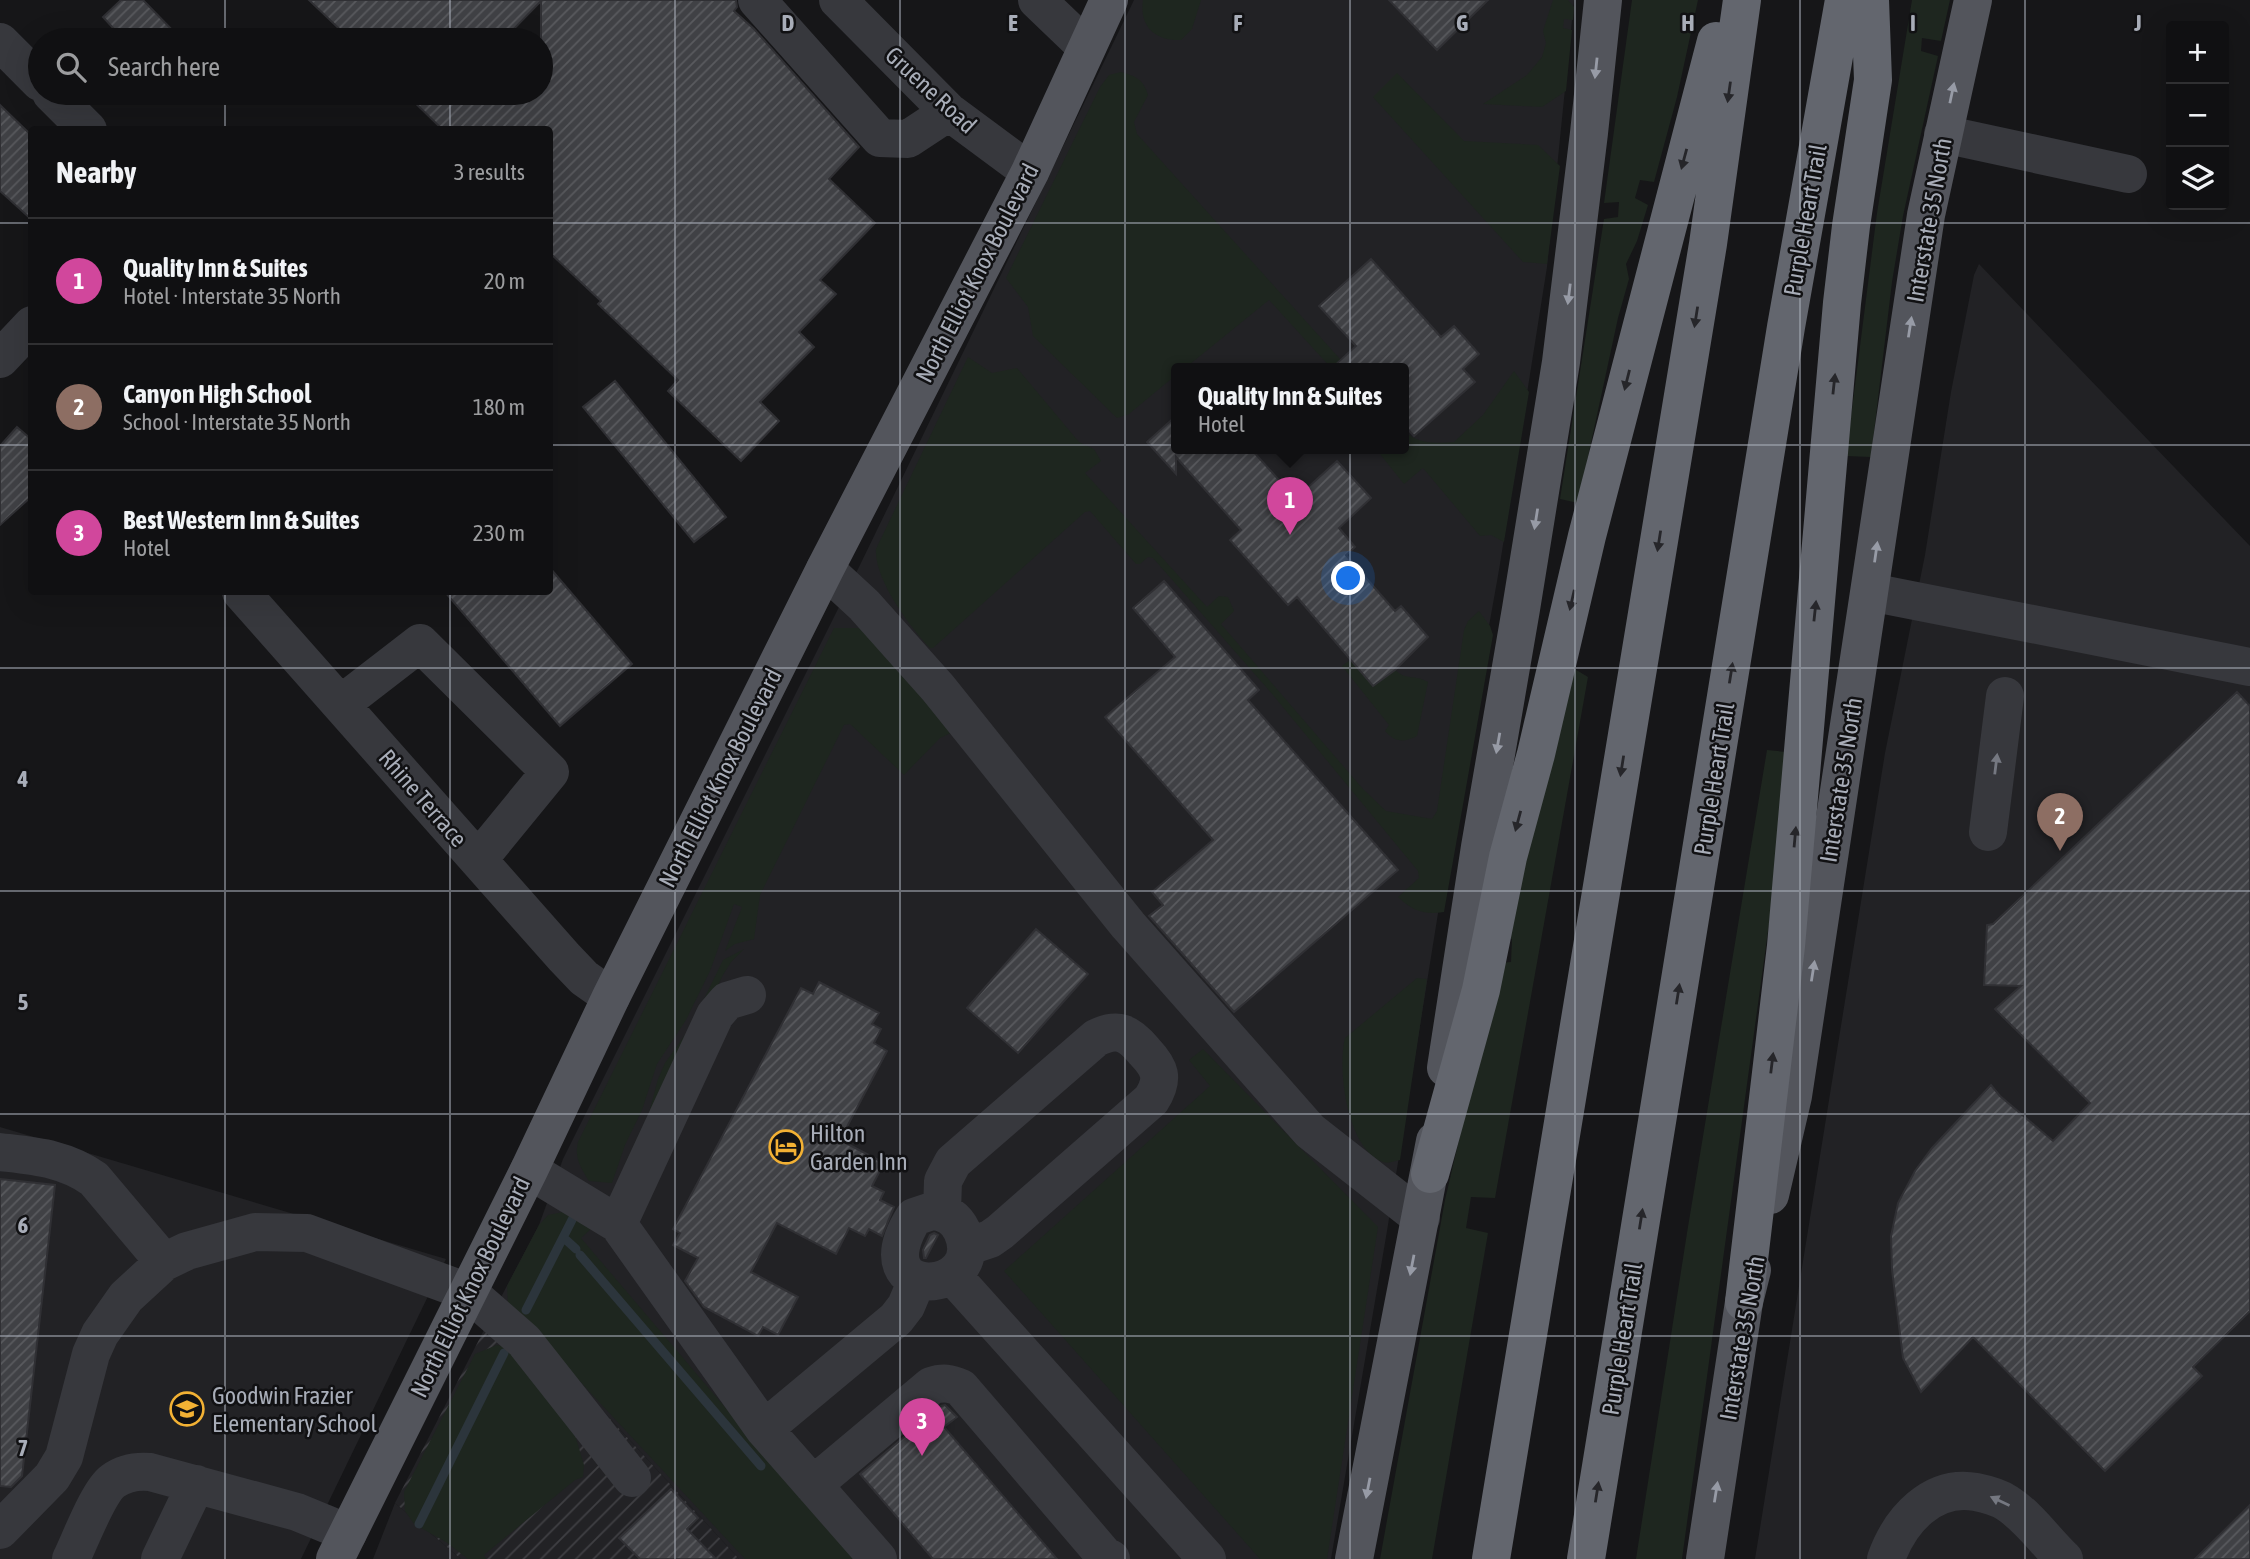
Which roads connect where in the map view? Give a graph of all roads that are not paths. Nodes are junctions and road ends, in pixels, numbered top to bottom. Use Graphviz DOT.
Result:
graph roads {
  1 [pos="757,0"];
  2 [pos="838,0"];
  3 [pos="1037,0"];
  4 [pos="1109,0"];
  5 [pos="1603,0"];
  6 [pos="1731,0"];
  7 [pos="1742,0"];
  8 [pos="1844,0"];
  9 [pos="1870,0"];
  10 [pos="1973,0"];
  11 [pos="0,41"];
  12 [pos="1086,47"];
  13 [pos="28,70"];
  14 [pos="63,105"];
  15 [pos="949,112"];
  16 [pos="84,126"];
  17 [pos="1943,134"];
  18 [pos="1030,172"];
  19 [pos="2128,174"];
  20 [pos="825,569"];
  21 [pos="1870,592"];
  22 [pos="244,595"];
  23 [pos="2250,667"];
  24 [pos="2005,696"];
  25 [pos="341,704"];
  26 [pos="1988,832"];
  27 [pos="478,860"];
  28 [pos="747,995"];
  29 [pos="611,997"];
  30 [pos="0,1152"];
  31 [pos="529,1170"];
  32 [pos="1430,1174"];
  33 [pos="943,1212"];
  34 [pos="1421,1218"];
  35 [pos="618,1224"];
  36 [pos="164,1262"];
  37 [pos="945,1268"];
  38 [pos="468,1292"];
  39 [pos="1745,1302"];
  40 [pos="764,1429"];
  41 [pos="632,1478"];
  42 [pos="196,1484"];
  43 [pos="813,1485"];
  44 [pos="0,1530"];
  45 [pos="342,1546"];
  46 [pos="2057,1552"];
  47 [pos="71,1559"];
  48 [pos="160,1559"];
  49 [pos="878,1559"];
  50 [pos="1111,1559"];
  51 [pos="1207,1559"];
  52 [pos="1354,1559"];
  53 [pos="1491,1559"];
  54 [pos="1586,1559"];
  55 [pos="1705,1559"];
  56 [pos="1886,1559"];
  1 -- 15 [label="street"];
  2 -- 15 [label="street, Gruene Road"];
  3 -- 12 [label="street"];
  4 -- 12 [label="main road, North Elliot Knox Boulevard"];
  5 -- 32 [label="main road, one-way"];
  6 -- 32 [label="highway, one-way"];
  7 -- 53 [label="highway, one-way"];
  54 -- 8 [label="highway, Purple Heart Trail, one-way"];
  39 -- 9 [label="highway, one-way"];
  17 -- 10 [label="main road, Interstate 35 North, one-way"];
  11 -- 13 [label="street"];
  12 -- 18 [label="main road, North Elliot Knox Boulevard"];
  14 -- 16 [label="street"];
  15 -- 18 [label="street, Gruene Road"];
  17 -- 19 [label="street"];
  21 -- 17 [label="main road, Interstate 35 North, one-way"];
  18 -- 20 [label="main road, North Elliot Knox Boulevard"];
  20 -- 29 [label="main road, North Elliot Knox Boulevard"];
  20 -- 34 [label="street"];
  21 -- 23 [label="street"];
  39 -- 21 [label="main road, Interstate 35 North, one-way"];
  22 -- 25 [label="street, Rhine Terrace"];
  26 -- 24 [label="street, one-way"];
  25 -- 27 [label="street, Rhine Terrace"];
  25 -- 27 [label="street"];
  27 -- 29 [label="street, Rhine Terrace"];
  28 -- 35 [label="street"];
  29 -- 31 [label="main road, North Elliot Knox Boulevard"];
  30 -- 36 [label="street"];
  31 -- 35 [label="street"];
  31 -- 38 [label="main road, North Elliot Knox Boulevard"];
  32 -- 34 [label="main road"];
  33 -- 37 [label="street"];
  33 -- 37 [label="street"];
  33 -- 37 [label="street"];
  34 -- 52 [label="main road, one-way"];
  35 -- 40 [label="street"];
  36 -- 38 [label="street"];
  36 -- 44 [label="street"];
  37 -- 40 [label="street"];
  37 -- 51 [label="street"];
  38 -- 41 [label="street"];
  38 -- 45 [label="main road, North Elliot Knox Boulevard"];
  55 -- 39 [label="main road, Interstate 35 North, one-way"];
  40 -- 43 [label="street"];
  42 -- 45 [label="street"];
  42 -- 47 [label="street"];
  42 -- 48 [label="street"];
  43 -- 49 [label="street"];
  43 -- 50 [label="street"];
  46 -- 56 [label="street, one-way"];
}
